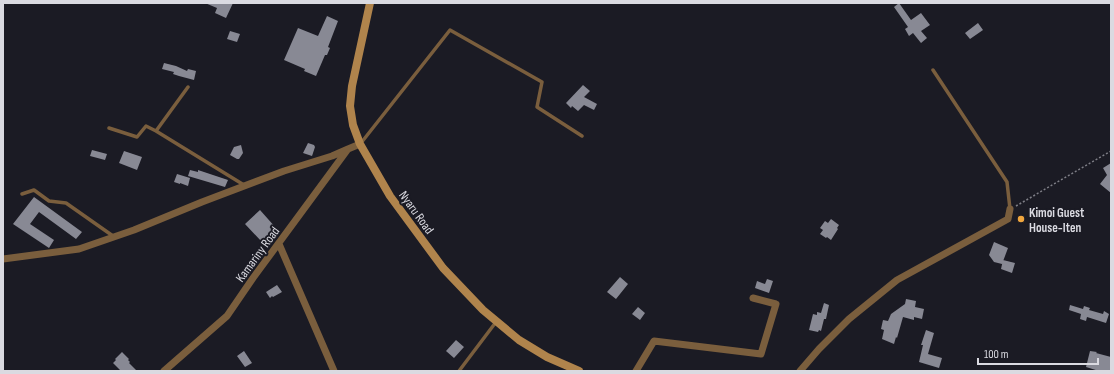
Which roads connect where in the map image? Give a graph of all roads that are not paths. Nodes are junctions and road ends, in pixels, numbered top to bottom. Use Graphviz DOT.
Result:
graph roads {
  1 [pos="370,3"];
  2 [pos="933,70"];
  3 [pos="188,88"];
  4 [pos="109,128"];
  5 [pos="156,131"];
  6 [pos="582,136"];
  7 [pos="360,144"];
  8 [pos="348,149"];
  9 [pos="245,186"];
  10 [pos="22,194"];
  11 [pos="1010,209"];
  12 [pos="114,237"];
  13 [pos="279,244"];
  14 [pos="3,259"];
  15 [pos="753,298"];
  16 [pos="496,321"];
  17 [pos="164,371"];
  18 [pos="334,371"];
  19 [pos="459,371"];
  20 [pos="579,371"];
  21 [pos="636,371"];
  22 [pos="800,371"];
  1 -- 7 [label="main road, Nyaru Road"];
  2 -- 11 [label="lane"];
  3 -- 5 [label="lane"];
  4 -- 5 [label="lane"];
  5 -- 9 [label="lane"];
  6 -- 7 [label="lane"];
  7 -- 8 [label="street"];
  7 -- 16 [label="main road, Nyaru Road"];
  8 -- 9 [label="street"];
  8 -- 13 [label="street, Kamariny Road"];
  9 -- 12 [label="street"];
  10 -- 12 [label="lane"];
  11 -- 22 [label="street"];
  12 -- 14 [label="street"];
  13 -- 17 [label="street, Kamariny Road"];
  13 -- 18 [label="street"];
  15 -- 21 [label="street"];
  16 -- 19 [label="lane"];
  16 -- 20 [label="main road, Nyaru Road"];
}
